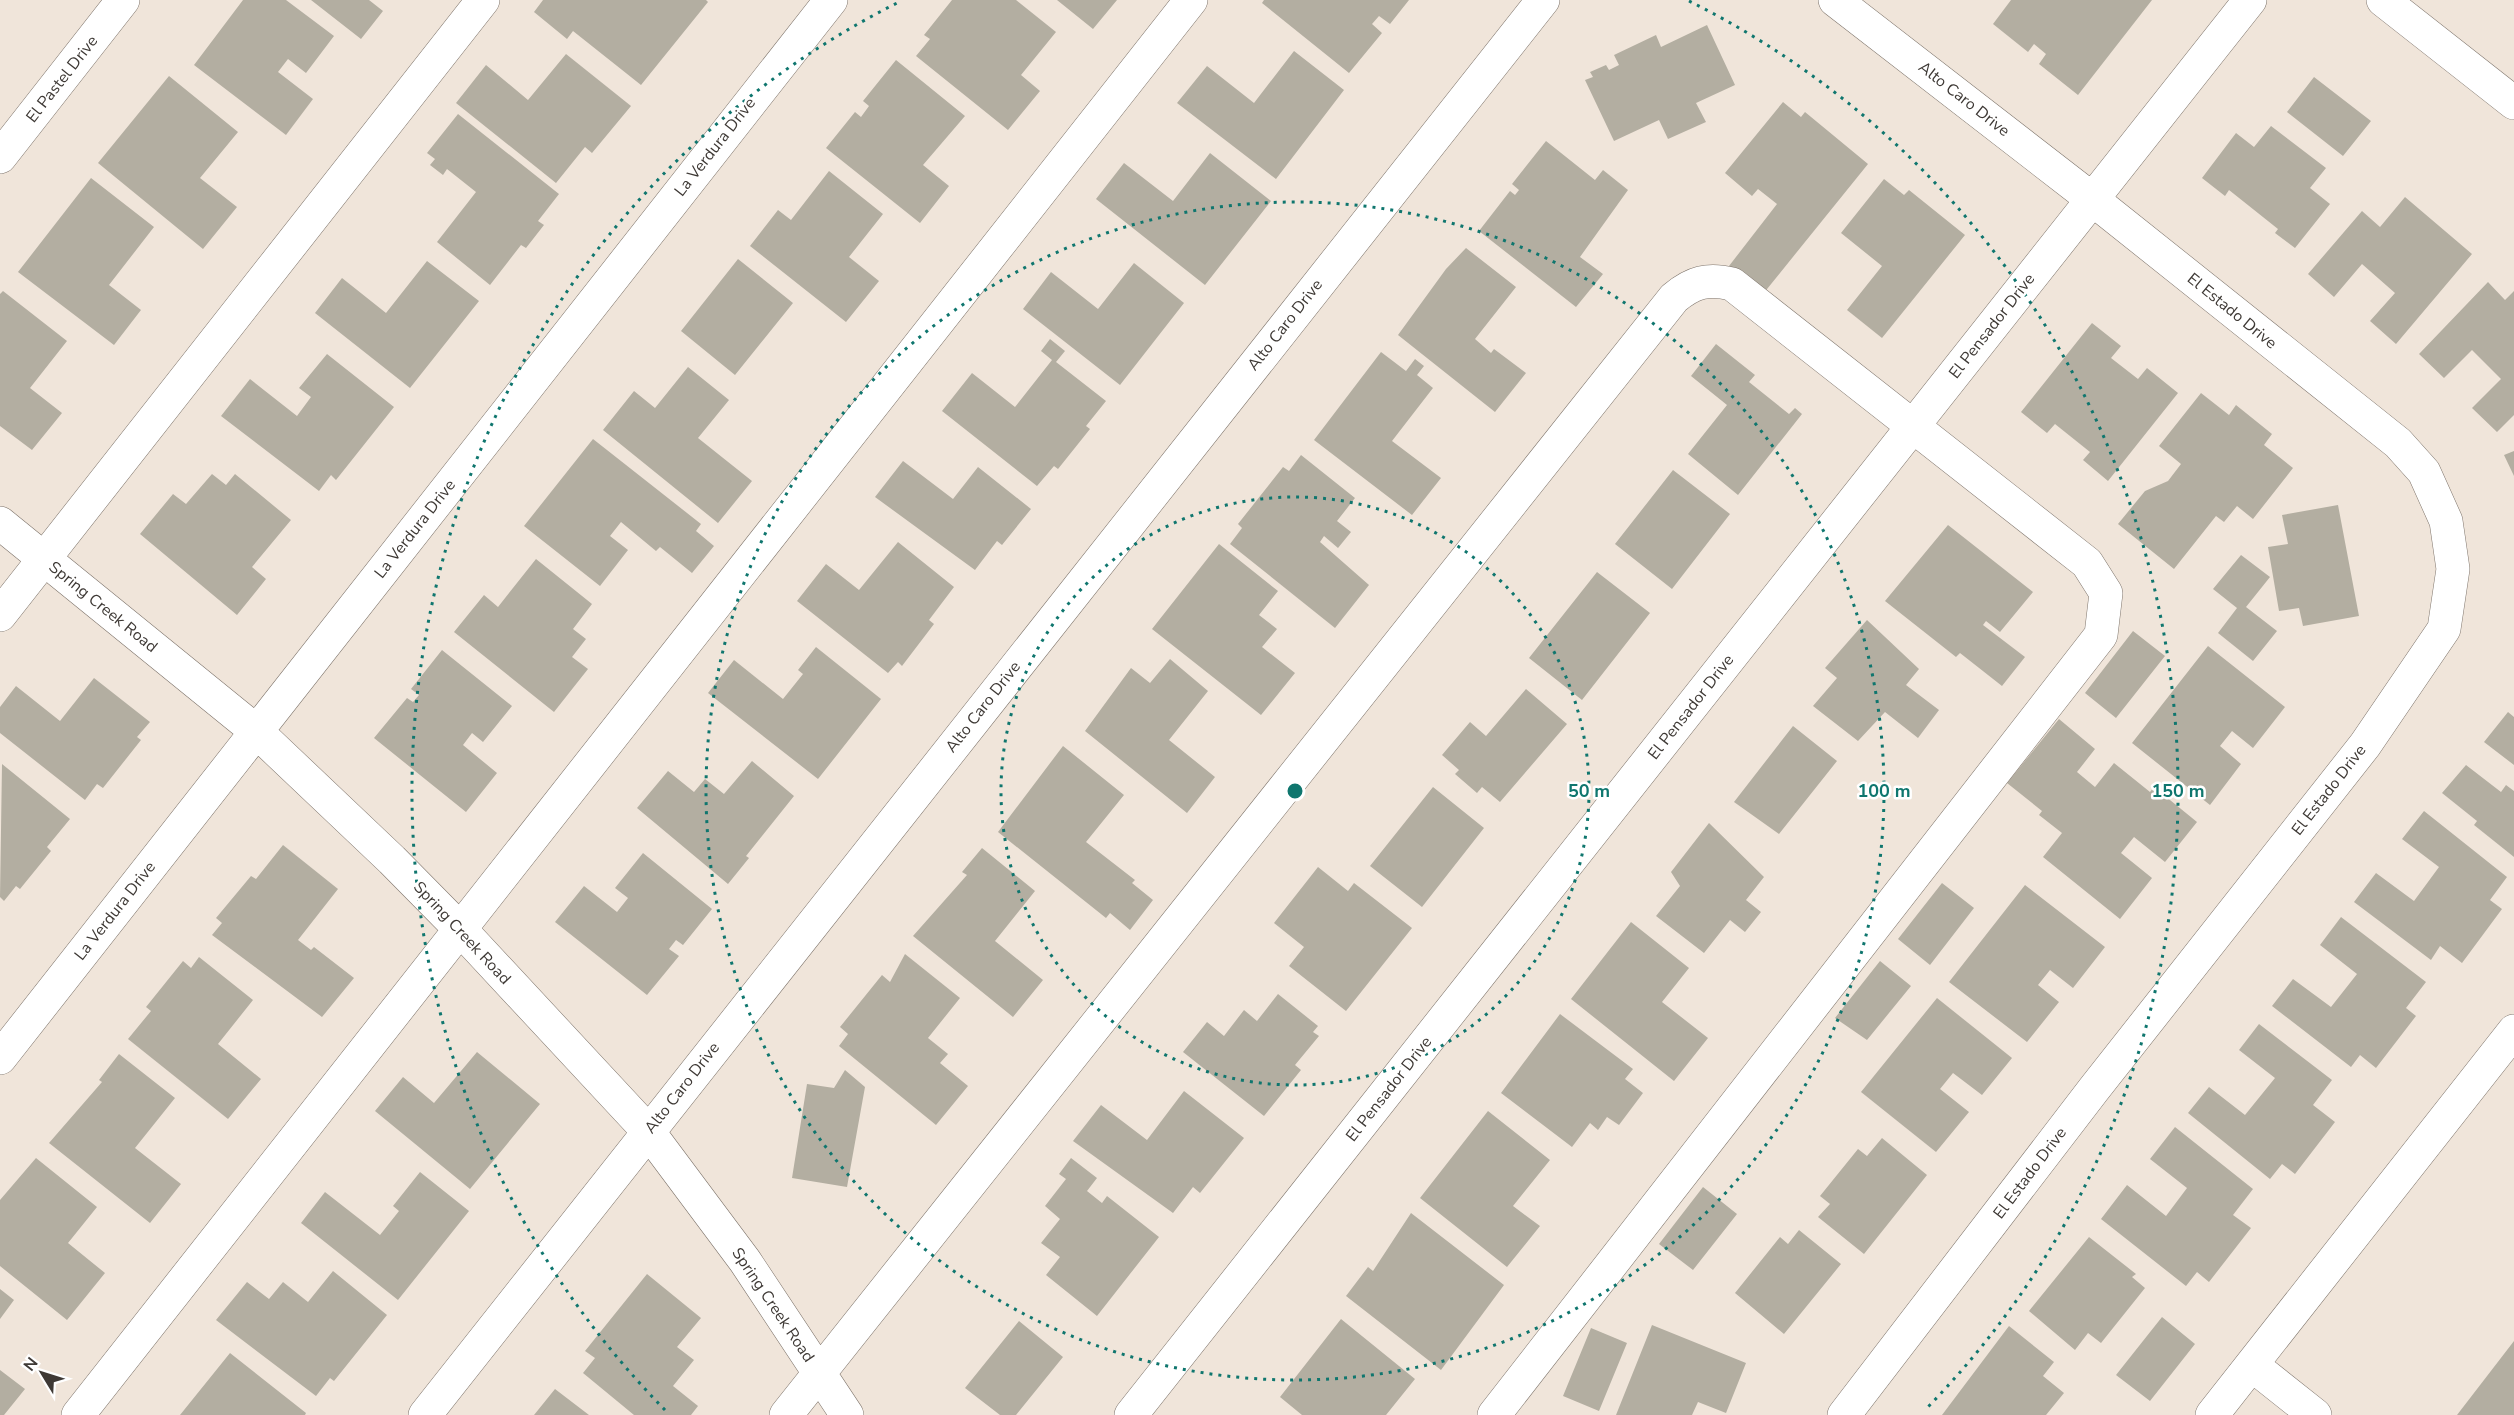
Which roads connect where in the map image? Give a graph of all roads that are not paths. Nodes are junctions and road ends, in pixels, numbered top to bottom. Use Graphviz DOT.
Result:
graph roads {
  1 [pos="123,0"];
  2 [pos="483,0"];
  3 [pos="831,0"];
  4 [pos="1191,0"];
  5 [pos="1543,0"];
  6 [pos="1835,0"];
  7 [pos="2250,0"];
  8 [pos="2383,0"];
  9 [pos="2514,103"];
  10 [pos="0,157"];
  11 [pos="2092,199"];
  12 [pos="1914,425"];
  13 [pos="0,523"];
  14 [pos="44,559"];
  15 [pos="0,615"];
  16 [pos="256,731"];
  17 [pos="461,930"];
  18 [pos="2514,1031"];
  19 [pos="0,1058"];
  20 [pos="648,1131"];
  21 [pos="2252,1365"];
  22 [pos="819,1373"];
  23 [pos="78,1415"];
  24 [pos="425,1415"];
  25 [pos="786,1415"];
  26 [pos="847,1415"];
  27 [pos="1131,1415"];
  28 [pos="1494,1415"];
  29 [pos="1844,1415"];
  30 [pos="2212,1415"];
  31 [pos="2315,1415"];
  1 -- 10 [label="street, El Pastel Drive"];
  2 -- 14 [label="street"];
  3 -- 16 [label="street, La Verdura Drive"];
  4 -- 17 [label="street"];
  5 -- 20 [label="street, Alto Caro Drive"];
  6 -- 11 [label="street, Alto Caro Drive"];
  7 -- 11 [label="street, El Pensador Drive"];
  8 -- 9 [label="street"];
  11 -- 12 [label="street, El Pensador Drive"];
  11 -- 29 [label="street, El Estado Drive"];
  12 -- 22 [label="street"];
  12 -- 27 [label="street, El Pensador Drive"];
  12 -- 28 [label="street"];
  13 -- 14 [label="street, Spring Creek Road"];
  14 -- 15 [label="street"];
  14 -- 16 [label="street, Spring Creek Road"];
  16 -- 17 [label="street, Spring Creek Road"];
  16 -- 19 [label="street, La Verdura Drive"];
  17 -- 20 [label="street, Spring Creek Road"];
  17 -- 23 [label="street"];
  18 -- 21 [label="street"];
  20 -- 22 [label="street, Spring Creek Road"];
  20 -- 24 [label="street, Alto Caro Drive"];
  21 -- 30 [label="street"];
  21 -- 31 [label="street"];
  22 -- 25 [label="street"];
  22 -- 26 [label="street, Spring Creek Road"];
}
